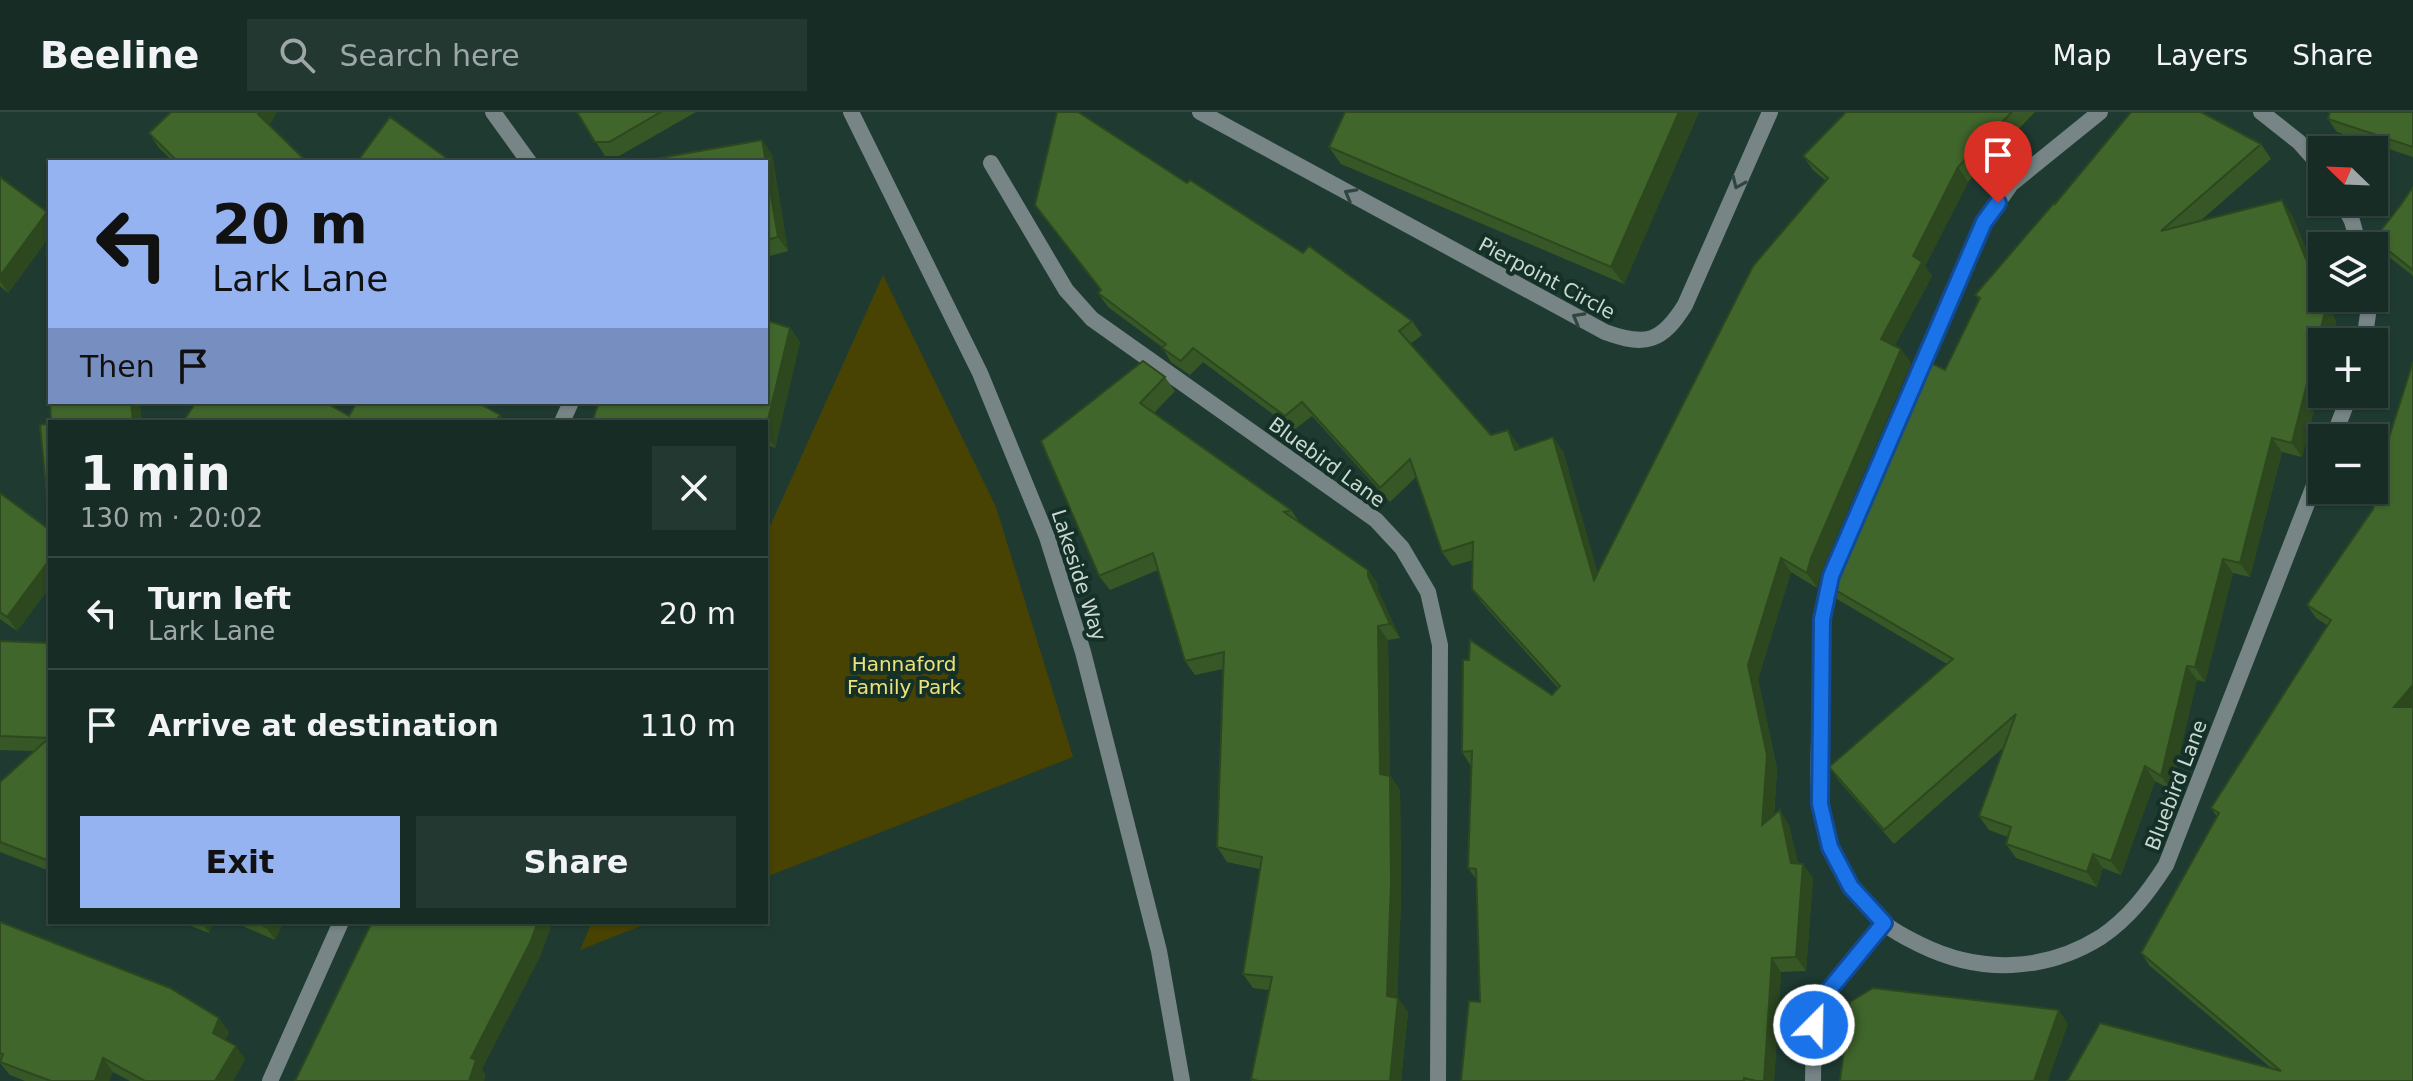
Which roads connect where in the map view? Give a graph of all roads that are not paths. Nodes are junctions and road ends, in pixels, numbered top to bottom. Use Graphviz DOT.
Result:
graph roads {
  1 [pos="493,112"];
  2 [pos="851,112"];
  3 [pos="1200,112"];
  4 [pos="1770,112"];
  5 [pos="2100,112"];
  6 [pos="2261,112"];
  7 [pos="2308,152"];
  8 [pos="528,160"];
  9 [pos="991,163"];
  10 [pos="1911,392"];
  11 [pos="2308,501"];
  12 [pos="1843,548"];
  13 [pos="1884,923"];
  14 [pos="340,924"];
  15 [pos="270,1081"];
  16 [pos="1182,1081"];
  17 [pos="1438,1081"];
  18 [pos="1813,1081"];
  1 -- 8 [label="street"];
  2 -- 16 [label="street, Lakeside Way"];
  4 -- 3 [label="street, Pierpoint Circle, one-way"];
  5 -- 10 [label="street"];
  6 -- 7 [label="street"];
  9 -- 17 [label="street, Bluebird Lane"];
  11 -- 13 [label="street, Bluebird Lane"];
  12 -- 13 [label="street, Bluebird Lane"];
  13 -- 18 [label="street"];
  14 -- 15 [label="street"];
}
